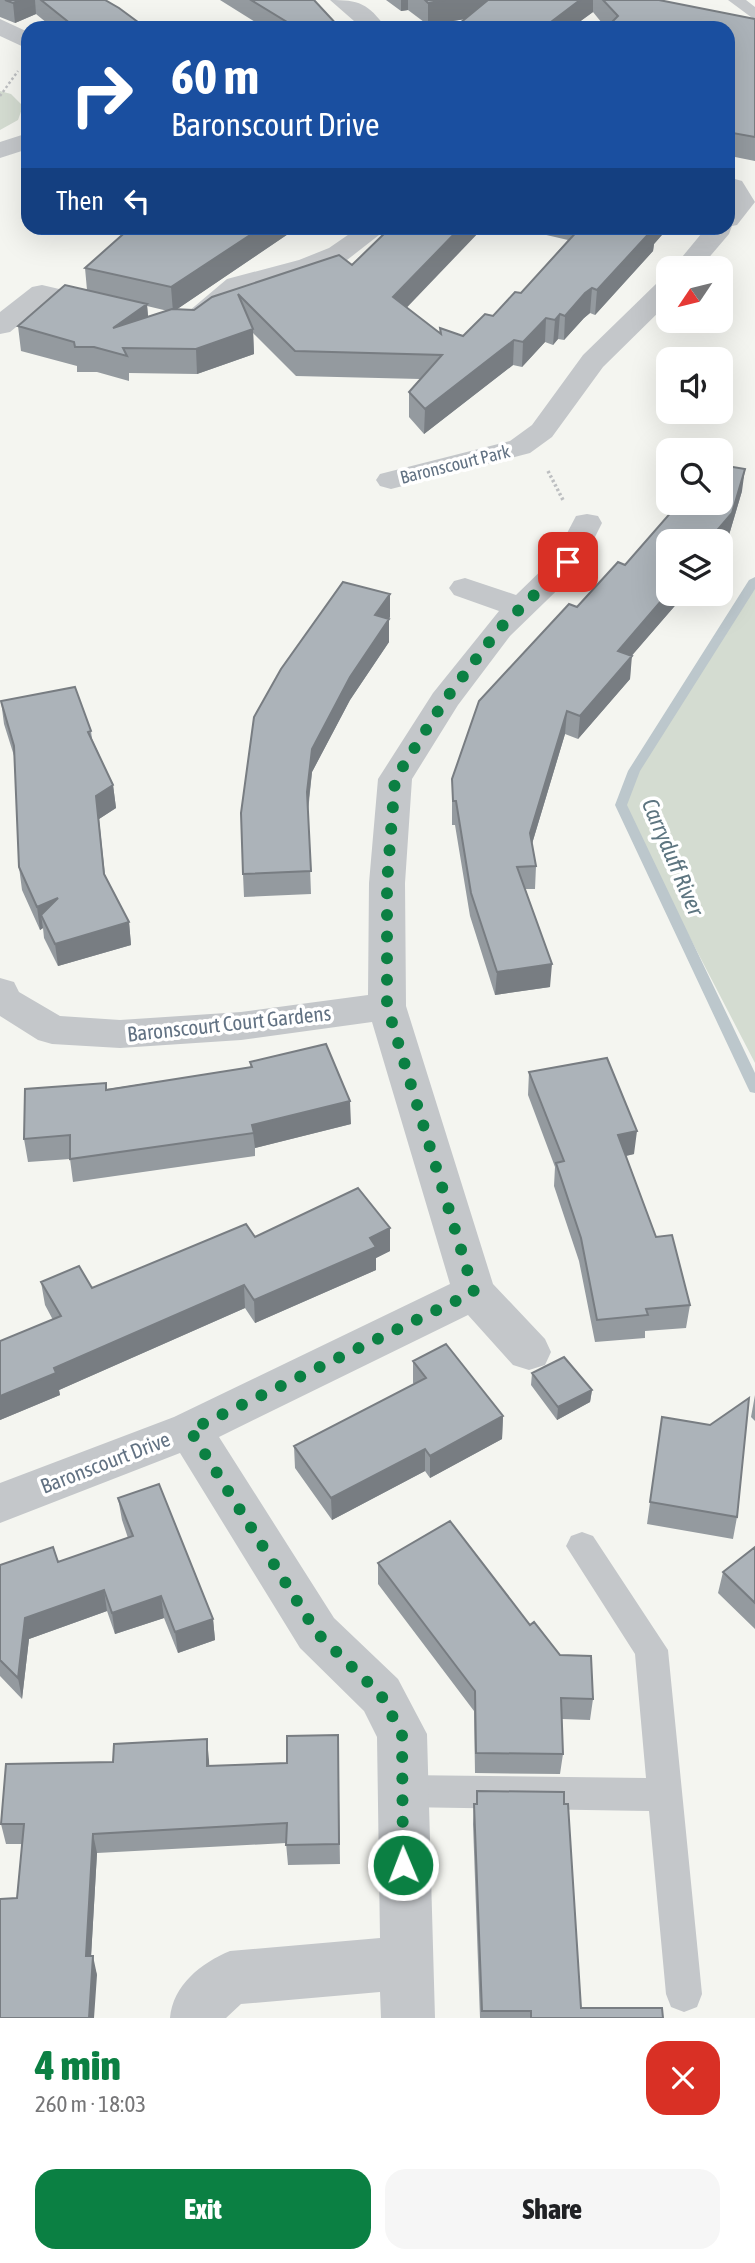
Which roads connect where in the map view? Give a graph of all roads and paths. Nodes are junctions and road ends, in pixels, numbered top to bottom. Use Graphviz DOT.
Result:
graph roads {
  1 [pos="341,0"];
  2 [pos="736,0"];
  3 [pos="755,15"];
  4 [pos="369,21"];
  5 [pos="0,26"];
  6 [pos="21,40"];
  7 [pos="21,46"];
  8 [pos="0,54"];
  9 [pos="21,143"];
  10 [pos="0,151"];
  11 [pos="735,190"];
  12 [pos="735,210"];
  13 [pos="365,235"];
  14 [pos="714,235"];
  15 [pos="696,256"];
  16 [pos="656,300"];
  17 [pos="0,326"];
  18 [pos="391,480"];
  19 [pos="587,523"];
  20 [pos="465,588"];
  21 [pos="519,607"];
  22 [pos="0,992"];
  23 [pos="387,1006"];
  24 [pos="474,1292"];
  25 [pos="529,1352"];
  26 [pos="190,1430"];
  27 [pos="0,1503"];
  28 [pos="582,1546"];
  29 [pos="402,1791"];
  30 [pos="665,1796"];
  31 [pos="405,1963"];
  32 [pos="684,1994"];
  33 [pos="197,2018"];
  34 [pos="408,2018"];
  1 -- 4 [label="street"];
  2 -- 3 [label="lane"];
  5 -- 6 [label="street"];
  7 -- 8 [label="street"];
  9 -- 10 [label="street"];
  11 -- 12 [label="street"];
  13 -- 17 [label="street"];
  14 -- 15 [label="street"];
  16 -- 18 [label="street, Baronscourt Park"];
  19 -- 21 [label="street"];
  20 -- 21 [label="street"];
  21 -- 23 [label="street"];
  22 -- 23 [label="street, Baronscourt Court Gardens"];
  23 -- 24 [label="street"];
  24 -- 25 [label="street"];
  24 -- 26 [label="street, Baronscourt Drive"];
  26 -- 27 [label="street, Baronscourt Drive"];
  26 -- 29 [label="street"];
  28 -- 30 [label="lane"];
  29 -- 30 [label="lane"];
  29 -- 31 [label="street"];
  30 -- 32 [label="lane"];
  31 -- 33 [label="street"];
  31 -- 34 [label="street"];
}
